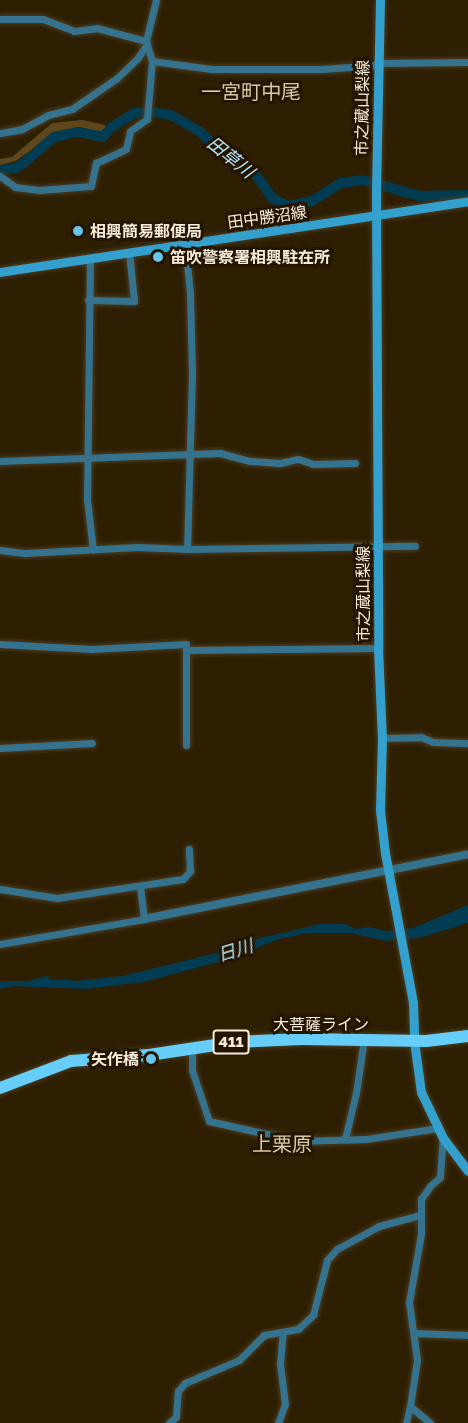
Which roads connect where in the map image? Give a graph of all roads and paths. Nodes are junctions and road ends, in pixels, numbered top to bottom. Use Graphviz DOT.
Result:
graph roads {
  1 [pos="156,0"];
  2 [pos="380,0"];
  3 [pos="0,19"];
  4 [pos="146,43"];
  5 [pos="152,61"];
  6 [pos="468,62"];
  7 [pos="378,64"];
  8 [pos="0,133"];
  9 [pos="0,177"];
  10 [pos="468,201"];
  11 [pos="376,216"];
  12 [pos="185,244"];
  13 [pos="129,252"];
  14 [pos="90,258"];
  15 [pos="0,272"];
  16 [pos="88,300"];
  17 [pos="189,454"];
  18 [pos="89,456"];
  19 [pos="0,461"];
  20 [pos="355,463"];
  21 [pos="415,546"];
  22 [pos="379,547"];
  23 [pos="187,549"];
  24 [pos="0,550"];
  25 [pos="93,550"];
  26 [pos="0,644"];
  27 [pos="378,648"];
  28 [pos="188,650"];
  29 [pos="382,738"];
  30 [pos="93,743"];
  31 [pos="468,743"];
  32 [pos="186,745"];
  33 [pos="0,748"];
  34 [pos="189,849"];
  35 [pos="468,854"];
  36 [pos="389,871"];
  37 [pos="140,886"];
  38 [pos="0,889"];
  39 [pos="144,919"];
  40 [pos="0,944"];
  41 [pos="468,1036"];
  42 [pos="364,1039"];
  43 [pos="414,1041"];
  44 [pos="192,1049"];
  45 [pos="0,1088"];
  46 [pos="438,1128"];
  47 [pos="443,1138"];
  48 [pos="345,1139"];
  49 [pos="468,1171"];
  50 [pos="420,1215"];
  51 [pos="283,1332"];
  52 [pos="414,1333"];
  53 [pos="468,1335"];
  54 [pos="410,1406"];
  55 [pos="169,1423"];
  56 [pos="278,1423"];
  57 [pos="406,1423"];
  58 [pos="430,1423"];
  1 -- 4 [label="street"];
  2 -- 7 [label="main road, 市之蔵山梨線"];
  3 -- 4 [label="street"];
  4 -- 5 [label="street"];
  4 -- 8 [label="street"];
  5 -- 7 [label="street"];
  5 -- 9 [label="street"];
  6 -- 7 [label="street"];
  7 -- 11 [label="main road, 市之蔵山梨線"];
  10 -- 11 [label="main road, 田中勝沼線"];
  11 -- 12 [label="main road, 田中勝沼線"];
  11 -- 22 [label="main road, 市之蔵山梨線"];
  12 -- 13 [label="main road, 田中勝沼線"];
  12 -- 17 [label="street"];
  13 -- 14 [label="main road, 田中勝沼線"];
  13 -- 16 [label="street"];
  14 -- 15 [label="main road, 田中勝沼線"];
  14 -- 16 [label="street"];
  16 -- 18 [label="street"];
  17 -- 18 [label="street"];
  17 -- 20 [label="street"];
  17 -- 23 [label="street"];
  18 -- 19 [label="street"];
  18 -- 25 [label="street"];
  21 -- 22 [label="street"];
  22 -- 23 [label="street"];
  22 -- 27 [label="main road, 市之蔵山梨線"];
  23 -- 25 [label="street"];
  24 -- 25 [label="street"];
  26 -- 28 [label="street"];
  27 -- 28 [label="street"];
  27 -- 29 [label="main road, 市之蔵山梨線"];
  28 -- 32 [label="street"];
  29 -- 31 [label="street"];
  29 -- 36 [label="main road, 市之蔵山梨線"];
  30 -- 33 [label="street"];
  34 -- 37 [label="street"];
  35 -- 36 [label="street"];
  36 -- 39 [label="street"];
  36 -- 43 [label="main road, 市之蔵山梨線"];
  37 -- 38 [label="street"];
  37 -- 39 [label="street"];
  39 -- 40 [label="street"];
  41 -- 43 [label="highway, 大菩薩ライン / 411"];
  42 -- 43 [label="highway, 大菩薩ライン / 411"];
  42 -- 44 [label="highway, 大菩薩ライン / 411"];
  42 -- 48 [label="street"];
  43 -- 46 [label="main road, 市之蔵山梨線"];
  44 -- 45 [label="highway, 大菩薩ライン / 411"];
  44 -- 48 [label="street"];
  46 -- 47 [label="main road, 市之蔵山梨線"];
  46 -- 48 [label="street"];
  47 -- 49 [label="main road, 市之蔵山梨線"];
  47 -- 50 [label="street"];
  50 -- 51 [label="street"];
  50 -- 52 [label="street"];
  51 -- 55 [label="street"];
  51 -- 56 [label="street"];
  52 -- 53 [label="street"];
  52 -- 54 [label="street"];
  54 -- 57 [label="street"];
  54 -- 58 [label="street"];
}
